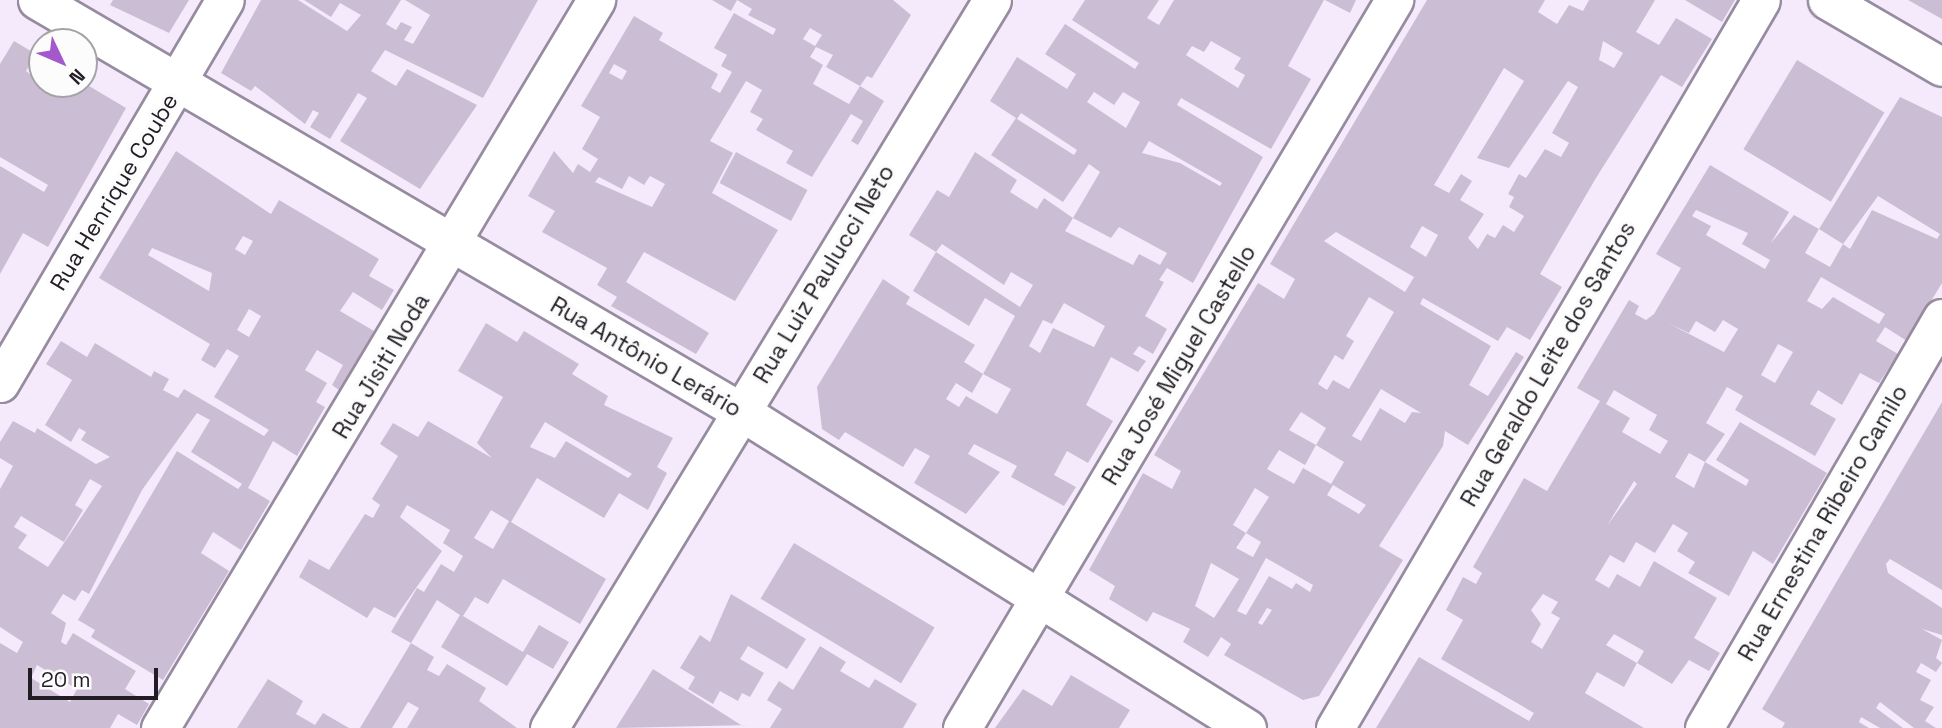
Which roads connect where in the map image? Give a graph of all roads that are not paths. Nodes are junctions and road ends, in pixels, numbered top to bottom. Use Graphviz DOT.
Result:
graph roads {
  1 [pos="37,0"];
  2 [pos="225,0"];
  3 [pos="596,0"];
  4 [pos="992,0"];
  5 [pos="1394,0"];
  6 [pos="1761,0"];
  7 [pos="1827,0"];
  8 [pos="1942,67"];
  9 [pos="177,85"];
  10 [pos="455,244"];
  11 [pos="1942,318"];
  12 [pos="0,383"];
  13 [pos="740,411"];
  14 [pos="1039,600"];
  15 [pos="160,728"];
  16 [pos="550,728"];
  17 [pos="962,728"];
  18 [pos="1247,728"];
  19 [pos="1335,728"];
  20 [pos="1704,728"];
  1 -- 9 [label="street, Rua Antônio Lerário"];
  2 -- 9 [label="street, Rua Henrique Coube"];
  3 -- 10 [label="street, Rua Jisiti Noda"];
  4 -- 13 [label="street, Rua Luiz Paulucci Neto"];
  5 -- 14 [label="street, Rua José Miguel Castello"];
  6 -- 19 [label="street, Rua Geraldo Leite dos Santos"];
  7 -- 8 [label="street"];
  9 -- 10 [label="street, Rua Antônio Lerário"];
  9 -- 12 [label="street, Rua Henrique Coube"];
  10 -- 13 [label="street, Rua Antônio Lerário"];
  10 -- 15 [label="street, Rua Jisiti Noda"];
  11 -- 20 [label="street, Rua Ernestina Ribeiro Camilo"];
  13 -- 14 [label="street, Rua Antônio Lerário"];
  13 -- 16 [label="street, Rua Luiz Paulucci Neto"];
  14 -- 17 [label="street, Rua José Miguel Castello"];
  14 -- 18 [label="street, Rua Antônio Lerário"];
}
